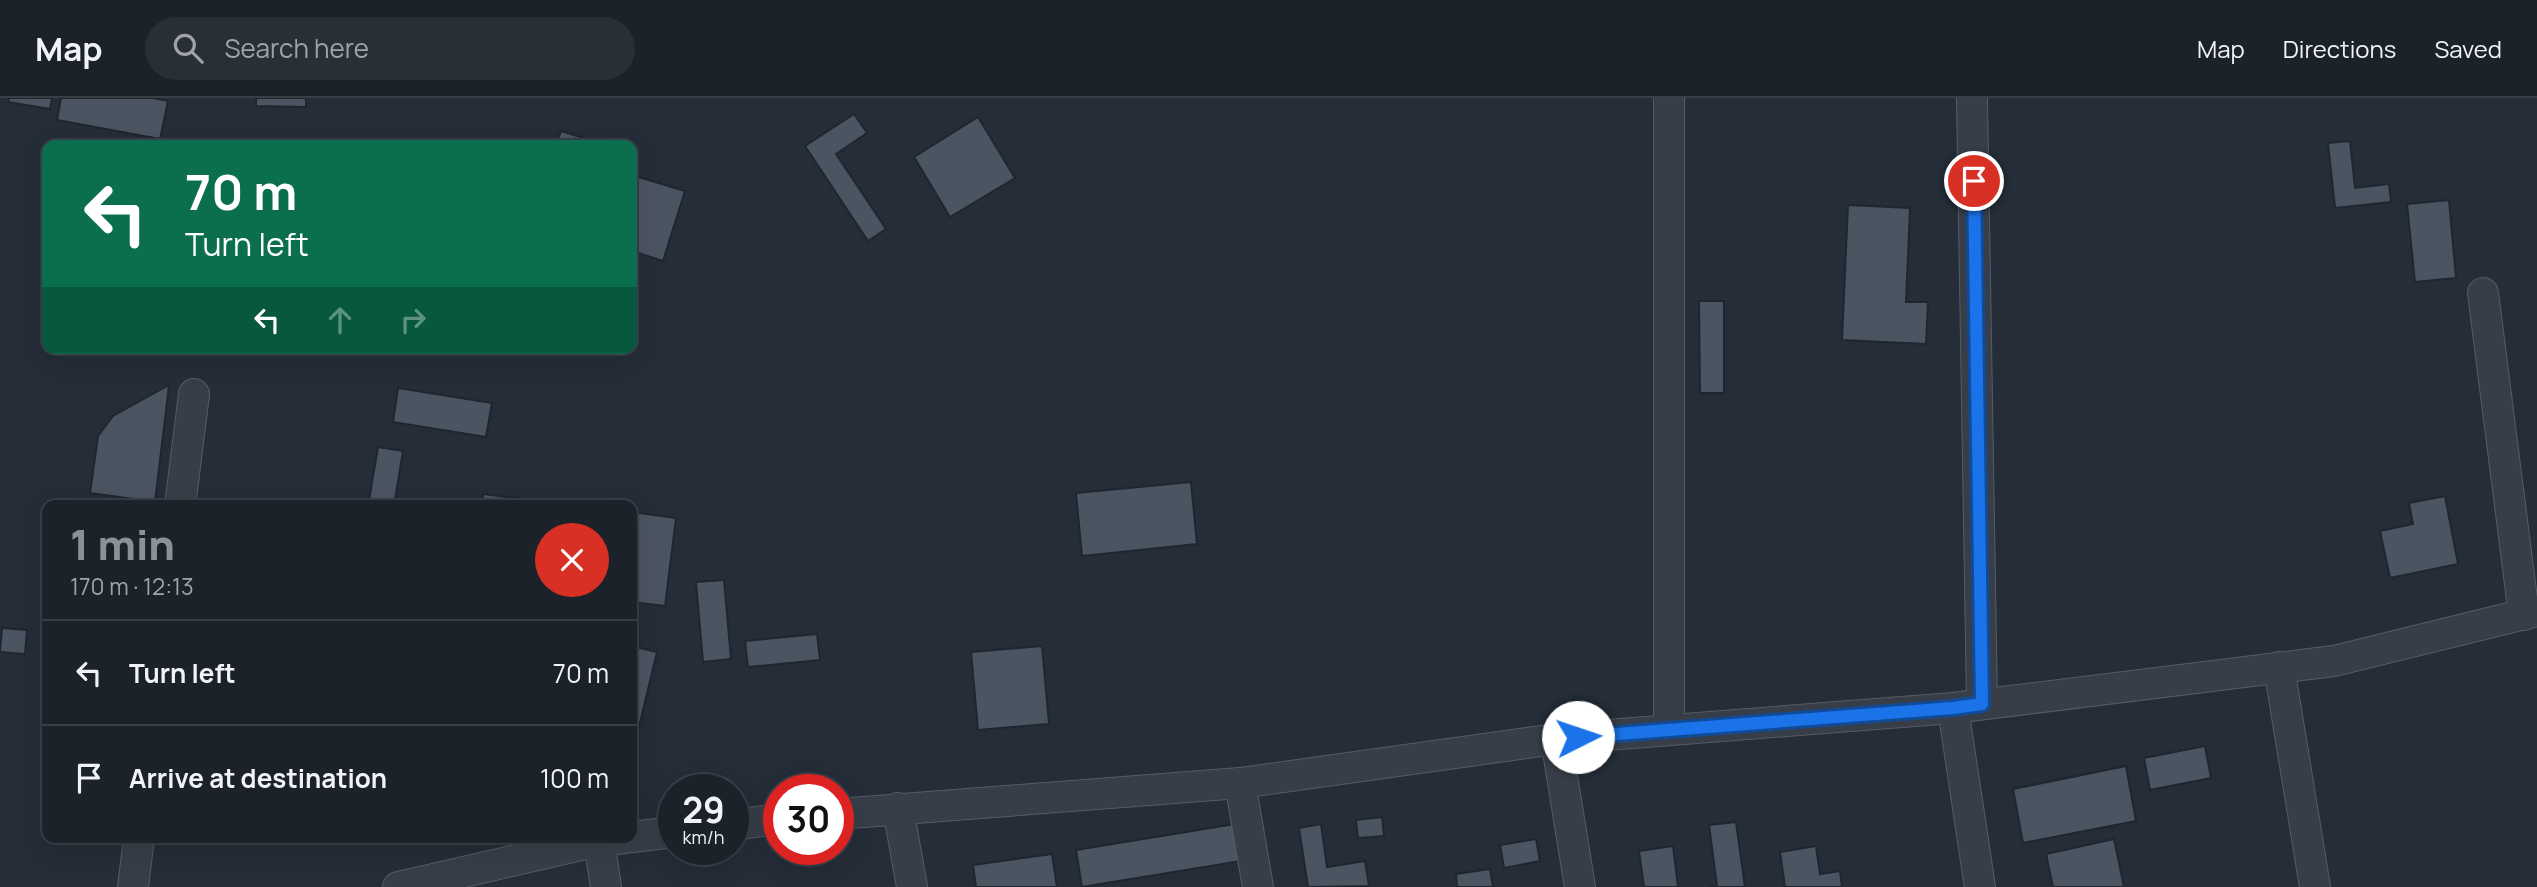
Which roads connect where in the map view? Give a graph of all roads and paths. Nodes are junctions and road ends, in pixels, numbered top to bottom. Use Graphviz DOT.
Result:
graph roads {
  1 [pos="1669,98"];
  2 [pos="1972,98"];
  3 [pos="2483,293"];
  4 [pos="194,394"];
  5 [pos="181,500"];
  6 [pos="2530,613"];
  7 [pos="2279,667"];
  8 [pos="1968,706"];
  9 [pos="1668,730"];
  10 [pos="1556,738"];
  11 [pos="1240,783"];
  12 [pos="898,808"];
  13 [pos="854,812"];
  14 [pos="658,834"];
  15 [pos="637,836"];
  16 [pos="138,843"];
  17 [pos="598,843"];
  18 [pos="612,843"];
  19 [pos="133,887"];
  20 [pos="398,887"];
  21 [pos="606,887"];
  22 [pos="912,887"];
  23 [pos="1258,887"];
  24 [pos="1580,887"];
  25 [pos="1980,887"];
  26 [pos="2315,887"];
  1 -- 9 [label="street"];
  2 -- 8 [label="street"];
  3 -- 6 [label="street"];
  4 -- 5 [label="street"];
  6 -- 7 [label="street"];
  7 -- 8 [label="street"];
  7 -- 26 [label="street"];
  8 -- 9 [label="street"];
  8 -- 25 [label="street"];
  9 -- 10 [label="street"];
  10 -- 11 [label="street"];
  10 -- 24 [label="street"];
  11 -- 12 [label="street"];
  11 -- 23 [label="street"];
  12 -- 13 [label="street"];
  12 -- 22 [label="street"];
  14 -- 15 [label="street"];
  16 -- 19 [label="street"];
  17 -- 20 [label="street"];
  18 -- 21 [label="street"];
}
